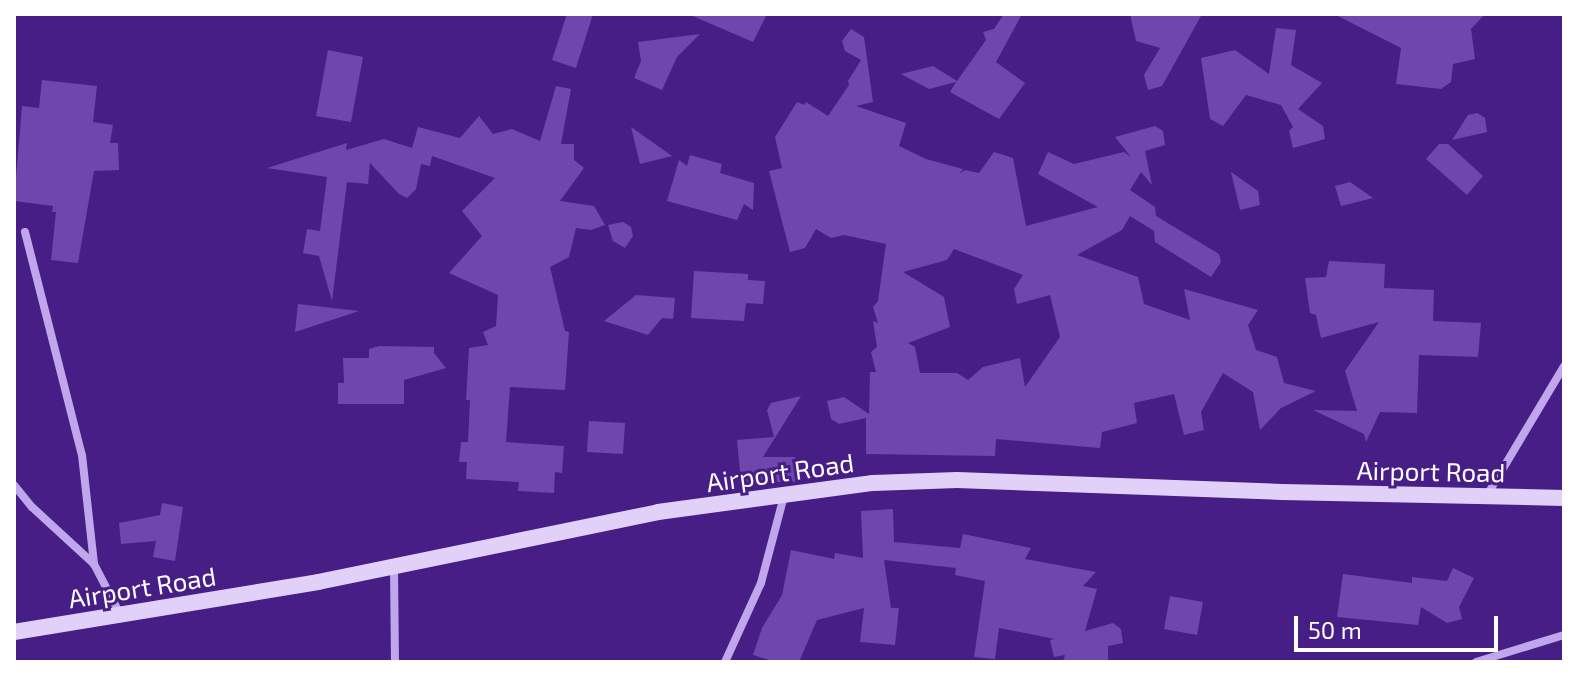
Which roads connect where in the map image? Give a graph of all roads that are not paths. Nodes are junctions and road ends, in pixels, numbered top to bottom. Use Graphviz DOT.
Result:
graph roads {
  1 [pos="25,232"];
  2 [pos="1564,366"];
  3 [pos="14,485"];
  4 [pos="784,496"];
  5 [pos="1485,497"];
  6 [pos="1564,498"];
  7 [pos="94,564"];
  8 [pos="394,567"];
  9 [pos="121,616"];
  10 [pos="14,632"];
  11 [pos="1564,635"];
  12 [pos="395,662"];
  13 [pos="725,662"];
  14 [pos="1476,662"];
  1 -- 7 [label="street"];
  2 -- 5 [label="street"];
  3 -- 7 [label="street"];
  4 -- 5 [label="street, Airport Road"];
  4 -- 8 [label="street, Airport Road"];
  4 -- 13 [label="street"];
  5 -- 6 [label="street, Airport Road"];
  7 -- 9 [label="street"];
  8 -- 9 [label="street, Airport Road"];
  8 -- 12 [label="street"];
  9 -- 10 [label="street, Airport Road"];
  11 -- 14 [label="street"];
}
